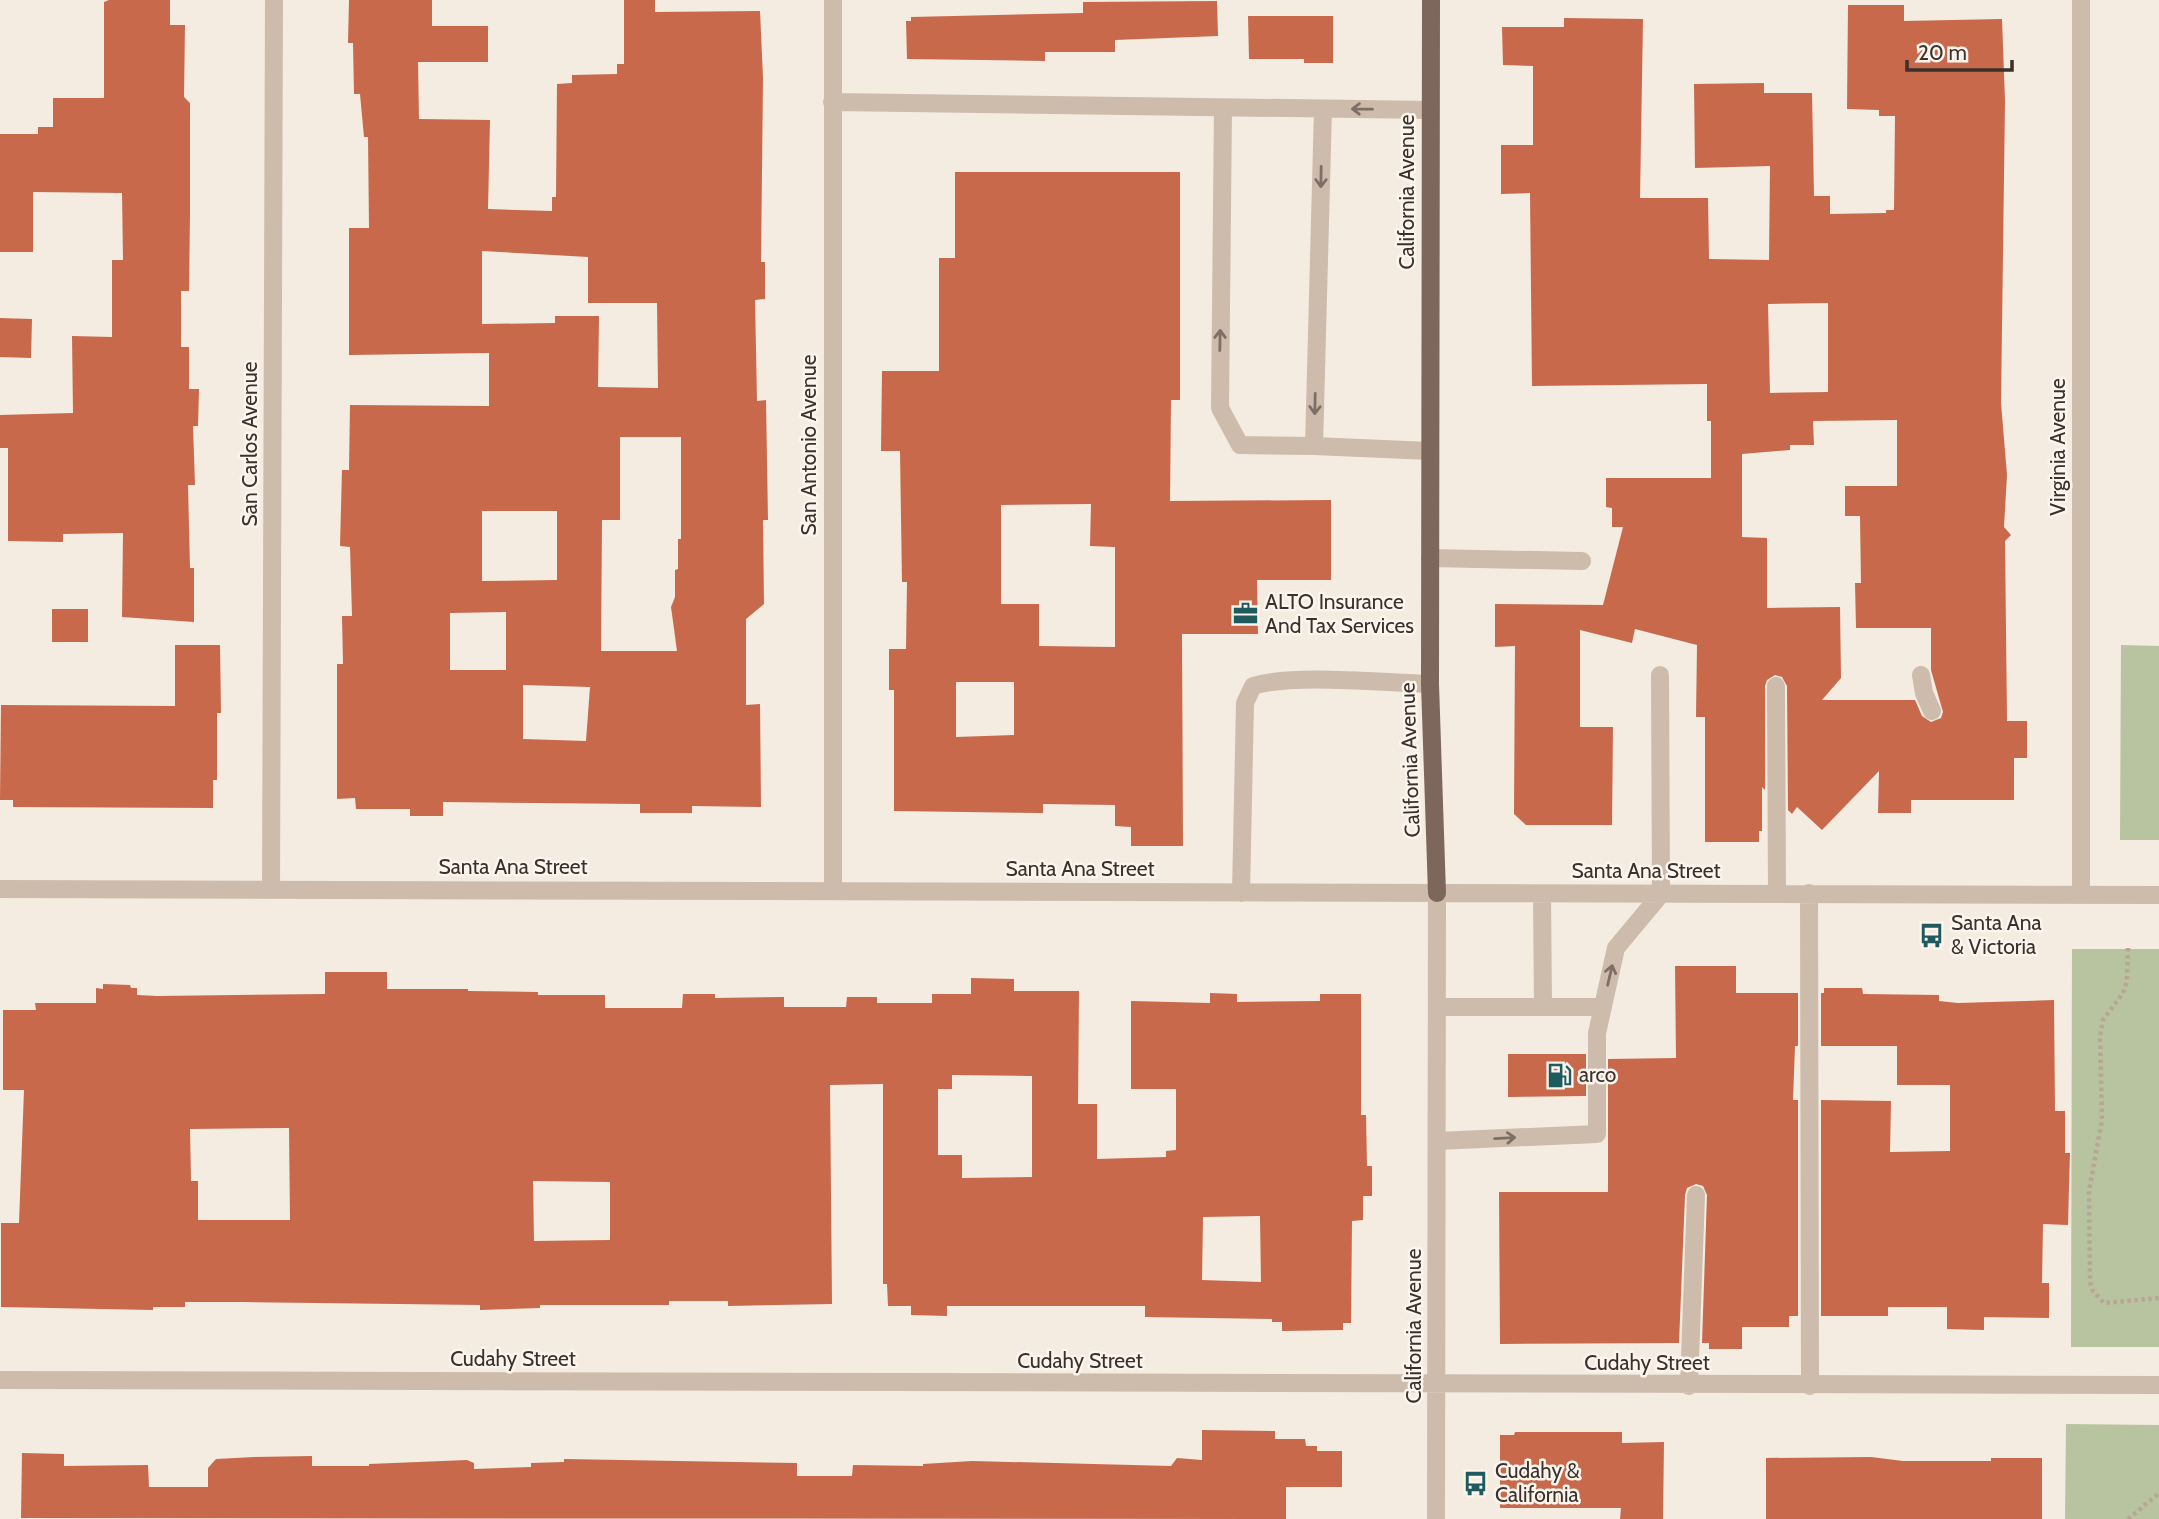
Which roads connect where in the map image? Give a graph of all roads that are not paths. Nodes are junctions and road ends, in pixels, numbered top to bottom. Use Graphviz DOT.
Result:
graph roads {
  1 [pos="274,0"];
  2 [pos="833,0"];
  3 [pos="1431,0"];
  4 [pos="2081,0"];
  5 [pos="832,102"];
  6 [pos="1223,108"];
  7 [pos="1323,109"];
  8 [pos="1430,110"];
  9 [pos="1314,446"];
  10 [pos="1430,451"];
  11 [pos="1430,558"];
  12 [pos="1582,561"];
  13 [pos="1922,675"];
  14 [pos="1660,676"];
  15 [pos="1430,684"];
  16 [pos="1776,686"];
  17 [pos="1932,711"];
  18 [pos="0,889"];
  19 [pos="271,889"];
  20 [pos="833,890"];
  21 [pos="1777,892"];
  22 [pos="1241,893"];
  23 [pos="1437,893"];
  24 [pos="1809,893"];
  25 [pos="1542,894"];
  26 [pos="1661,894"];
  27 [pos="2081,894"];
  28 [pos="2159,895"];
  29 [pos="1437,1007"];
  30 [pos="1543,1007"];
  31 [pos="1603,1007"];
  32 [pos="1437,1141"];
  33 [pos="1696,1195"];
  34 [pos="0,1380"];
  35 [pos="1436,1385"];
  36 [pos="2159,1385"];
  37 [pos="1689,1386"];
  38 [pos="1810,1386"];
  39 [pos="1436,1519"];
  1 -- 19 [label="street, San Carlos Avenue"];
  2 -- 5 [label="street, San Antonio Avenue"];
  3 -- 8 [label="main road, California Avenue"];
  4 -- 27 [label="street, Virginia Avenue"];
  5 -- 6 [label="street"];
  5 -- 20 [label="street, San Antonio Avenue"];
  6 -- 7 [label="street"];
  9 -- 6 [label="street, one-way"];
  8 -- 7 [label="street, one-way"];
  7 -- 9 [label="street, one-way"];
  8 -- 10 [label="main road, California Avenue"];
  9 -- 10 [label="street"];
  10 -- 11 [label="main road, California Avenue"];
  11 -- 12 [label="street"];
  11 -- 15 [label="main road, California Avenue"];
  13 -- 17 [label="street"];
  14 -- 26 [label="street"];
  15 -- 22 [label="street"];
  15 -- 23 [label="main road, California Avenue"];
  16 -- 21 [label="street"];
  18 -- 19 [label="street, Santa Ana Street"];
  19 -- 20 [label="street, Santa Ana Street"];
  20 -- 22 [label="street, Santa Ana Street"];
  21 -- 24 [label="street, Santa Ana Street"];
  21 -- 26 [label="street, Santa Ana Street"];
  22 -- 23 [label="street, Santa Ana Street"];
  23 -- 25 [label="street, Santa Ana Street"];
  23 -- 29 [label="street, California Avenue"];
  24 -- 27 [label="street, Santa Ana Street"];
  24 -- 38 [label="street"];
  25 -- 26 [label="street, Santa Ana Street"];
  25 -- 30 [label="street"];
  31 -- 26 [label="street, one-way"];
  27 -- 28 [label="street, Santa Ana Street"];
  29 -- 30 [label="street"];
  29 -- 32 [label="street, California Avenue"];
  30 -- 31 [label="street"];
  32 -- 31 [label="street, one-way"];
  32 -- 35 [label="street, California Avenue"];
  33 -- 37 [label="street"];
  34 -- 35 [label="street, Cudahy Street"];
  35 -- 37 [label="street, Cudahy Street"];
  35 -- 39 [label="street, California Avenue"];
  36 -- 38 [label="street, Cudahy Street"];
  37 -- 38 [label="street, Cudahy Street"];
}
